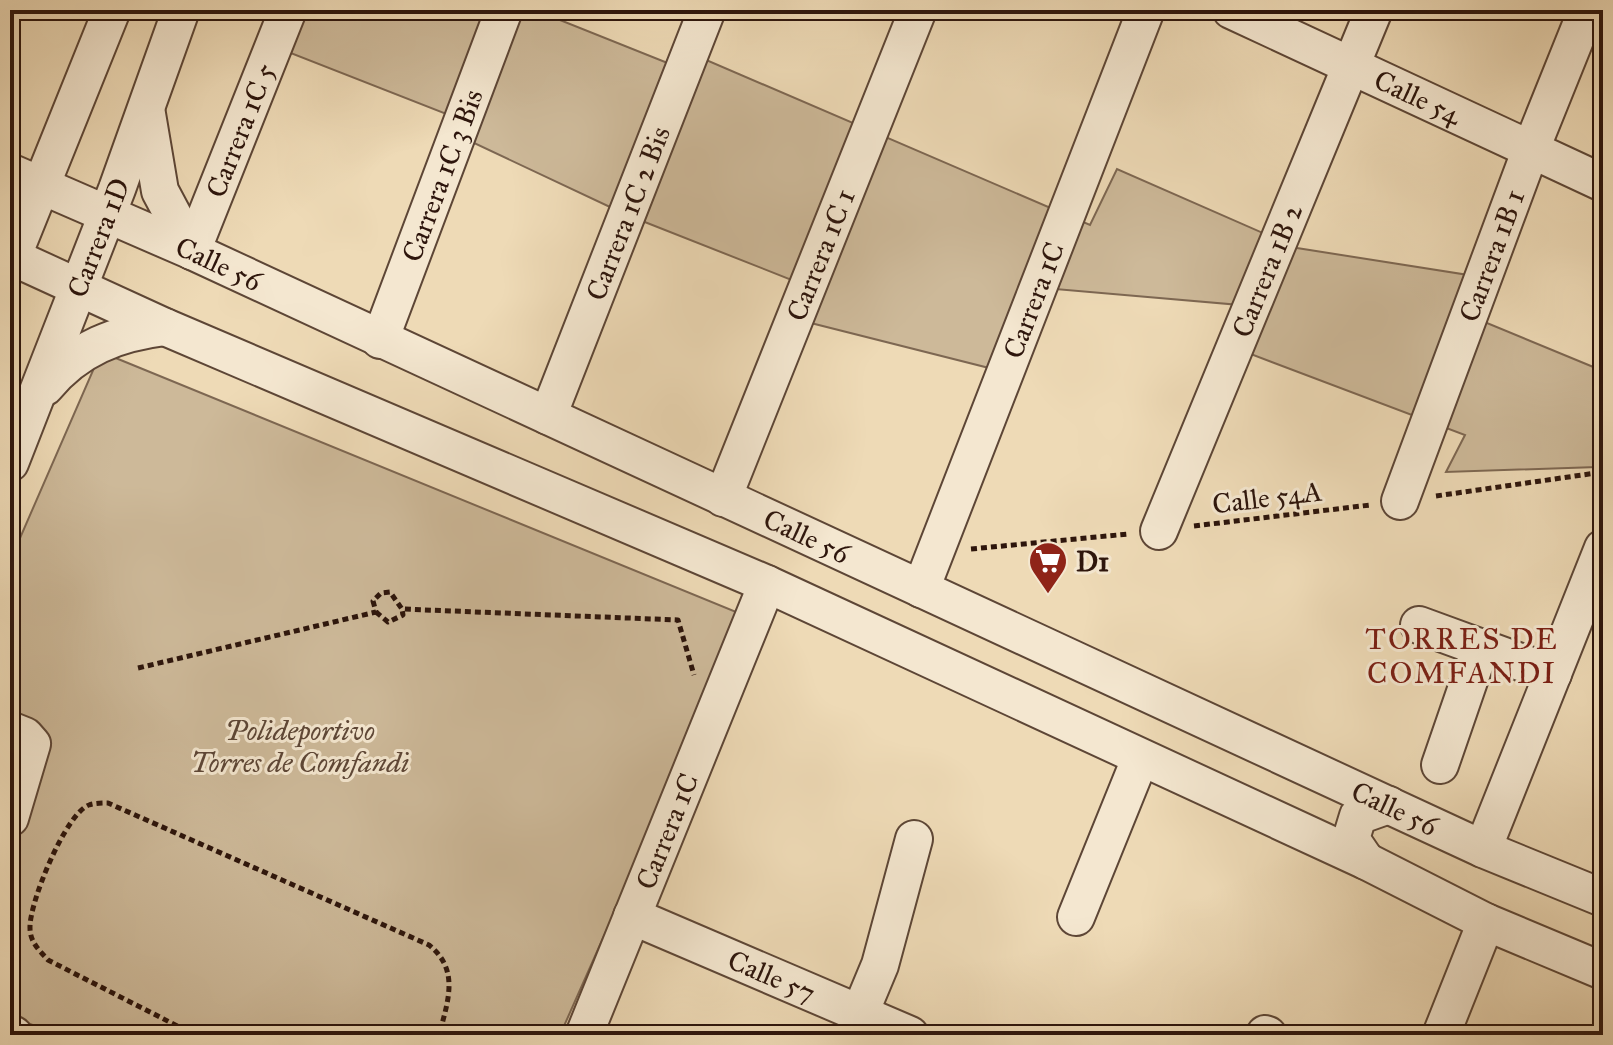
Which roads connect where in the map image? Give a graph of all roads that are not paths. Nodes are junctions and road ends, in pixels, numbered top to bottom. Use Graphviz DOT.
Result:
graph roads {
  1 [pos="112,10"];
  2 [pos="181,10"];
  3 [pos="288,10"];
  4 [pos="504,10"];
  5 [pos="707,10"];
  6 [pos="918,10"];
  7 [pos="1146,10"];
  8 [pos="1231,10"];
  9 [pos="1374,10"];
  10 [pos="1587,10"];
  11 [pos="1352,66"];
  12 [pos="146,107"];
  13 [pos="1531,149"];
  14 [pos="10,172"];
  15 [pos="1603,183"];
  16 [pos="43,186"];
  17 [pos="106,216"];
  18 [pos="192,251"];
  19 [pos="11,259"];
  20 [pos="79,287"];
  21 [pos="165,327"];
  22 [pos="380,340"];
  23 [pos="39,394"];
  24 [pos="548,416"];
  25 [pos="10,463"];
  26 [pos="723,498"];
  27 [pos="1400,501"];
  28 [pos="1159,531"];
  29 [pos="1603,548"];
  30 [pos="856,560"];
  31 [pos="767,584"];
  32 [pos="921,589"];
  33 [pos="1594,598"];
  34 [pos="1419,625"];
  35 [pos="1480,649"];
  36 [pos="1553,674"];
  37 [pos="10,730"];
  38 [pos="1140,759"];
  39 [pos="1440,765"];
  40 [pos="1389,805"];
  41 [pos="10,818"];
  42 [pos="914,839"];
  43 [pos="1483,849"];
  44 [pos="1366,861"];
  45 [pos="1603,898"];
  46 [pos="632,916"];
  47 [pos="1076,917"];
  48 [pos="1486,922"];
  49 [pos="1603,971"];
  50 [pos="860,1013"];
  51 [pos="584,1035"];
  52 [pos="910,1035"];
  53 [pos="1441,1035"];
  1 -- 16 [label="street"];
  2 -- 12 [label="street, Carrera 1D"];
  3 -- 18 [label="street, Carrera 1C 5"];
  4 -- 22 [label="street, Carrera 1C 3 Bis"];
  5 -- 24 [label="street, Carrera 1C 2 Bis"];
  6 -- 26 [label="street, Carrera 1C 1"];
  7 -- 32 [label="street, Carrera 1C"];
  8 -- 11 [label="street, Calle 54"];
  9 -- 11 [label="street, Carrera 1B 2"];
  10 -- 13 [label="street, Carrera 1B 1"];
  11 -- 13 [label="street, Calle 54"];
  11 -- 28 [label="street, Carrera 1B 2"];
  12 -- 17 [label="street, Carrera 1D"];
  12 -- 18 [label="street"];
  13 -- 15 [label="street, Calle 54"];
  13 -- 27 [label="street, Carrera 1B 1"];
  14 -- 16 [label="street, Calle 56"];
  16 -- 17 [label="street, Calle 56"];
  16 -- 19 [label="street"];
  17 -- 18 [label="street, Calle 56"];
  17 -- 20 [label="street, Carrera 1D"];
  18 -- 22 [label="street, Calle 56"];
  19 -- 20 [label="street, Calle 56"];
  20 -- 21 [label="street, Calle 56"];
  20 -- 23 [label="street, Carrera 1D"];
  21 -- 23 [label="street"];
  21 -- 31 [label="street, Calle 56"];
  22 -- 24 [label="street, Calle 56"];
  23 -- 25 [label="street, Carrera 1D"];
  24 -- 26 [label="street, Calle 56"];
  26 -- 30 [label="street, Calle 56"];
  29 -- 33 [label="street"];
  30 -- 31 [label="street"];
  30 -- 32 [label="street, Calle 56"];
  31 -- 38 [label="street, Calle 56"];
  31 -- 46 [label="street, Carrera 1C"];
  32 -- 40 [label="street, Calle 56"];
  33 -- 36 [label="street"];
  34 -- 35 [label="street"];
  35 -- 36 [label="street"];
  35 -- 39 [label="street"];
  36 -- 43 [label="street"];
  37 -- 41 [label="street"];
  38 -- 44 [label="street, Calle 56"];
  38 -- 47 [label="street"];
  40 -- 43 [label="street, Calle 56"];
  40 -- 44 [label="street"];
  42 -- 50 [label="street"];
  43 -- 45 [label="street, Calle 56"];
  44 -- 48 [label="street, Calle 56"];
  46 -- 50 [label="street, Calle 57"];
  46 -- 51 [label="street, Carrera 1C"];
  48 -- 49 [label="street, Calle 56"];
  48 -- 53 [label="street"];
  50 -- 52 [label="street, Calle 57"];
}
